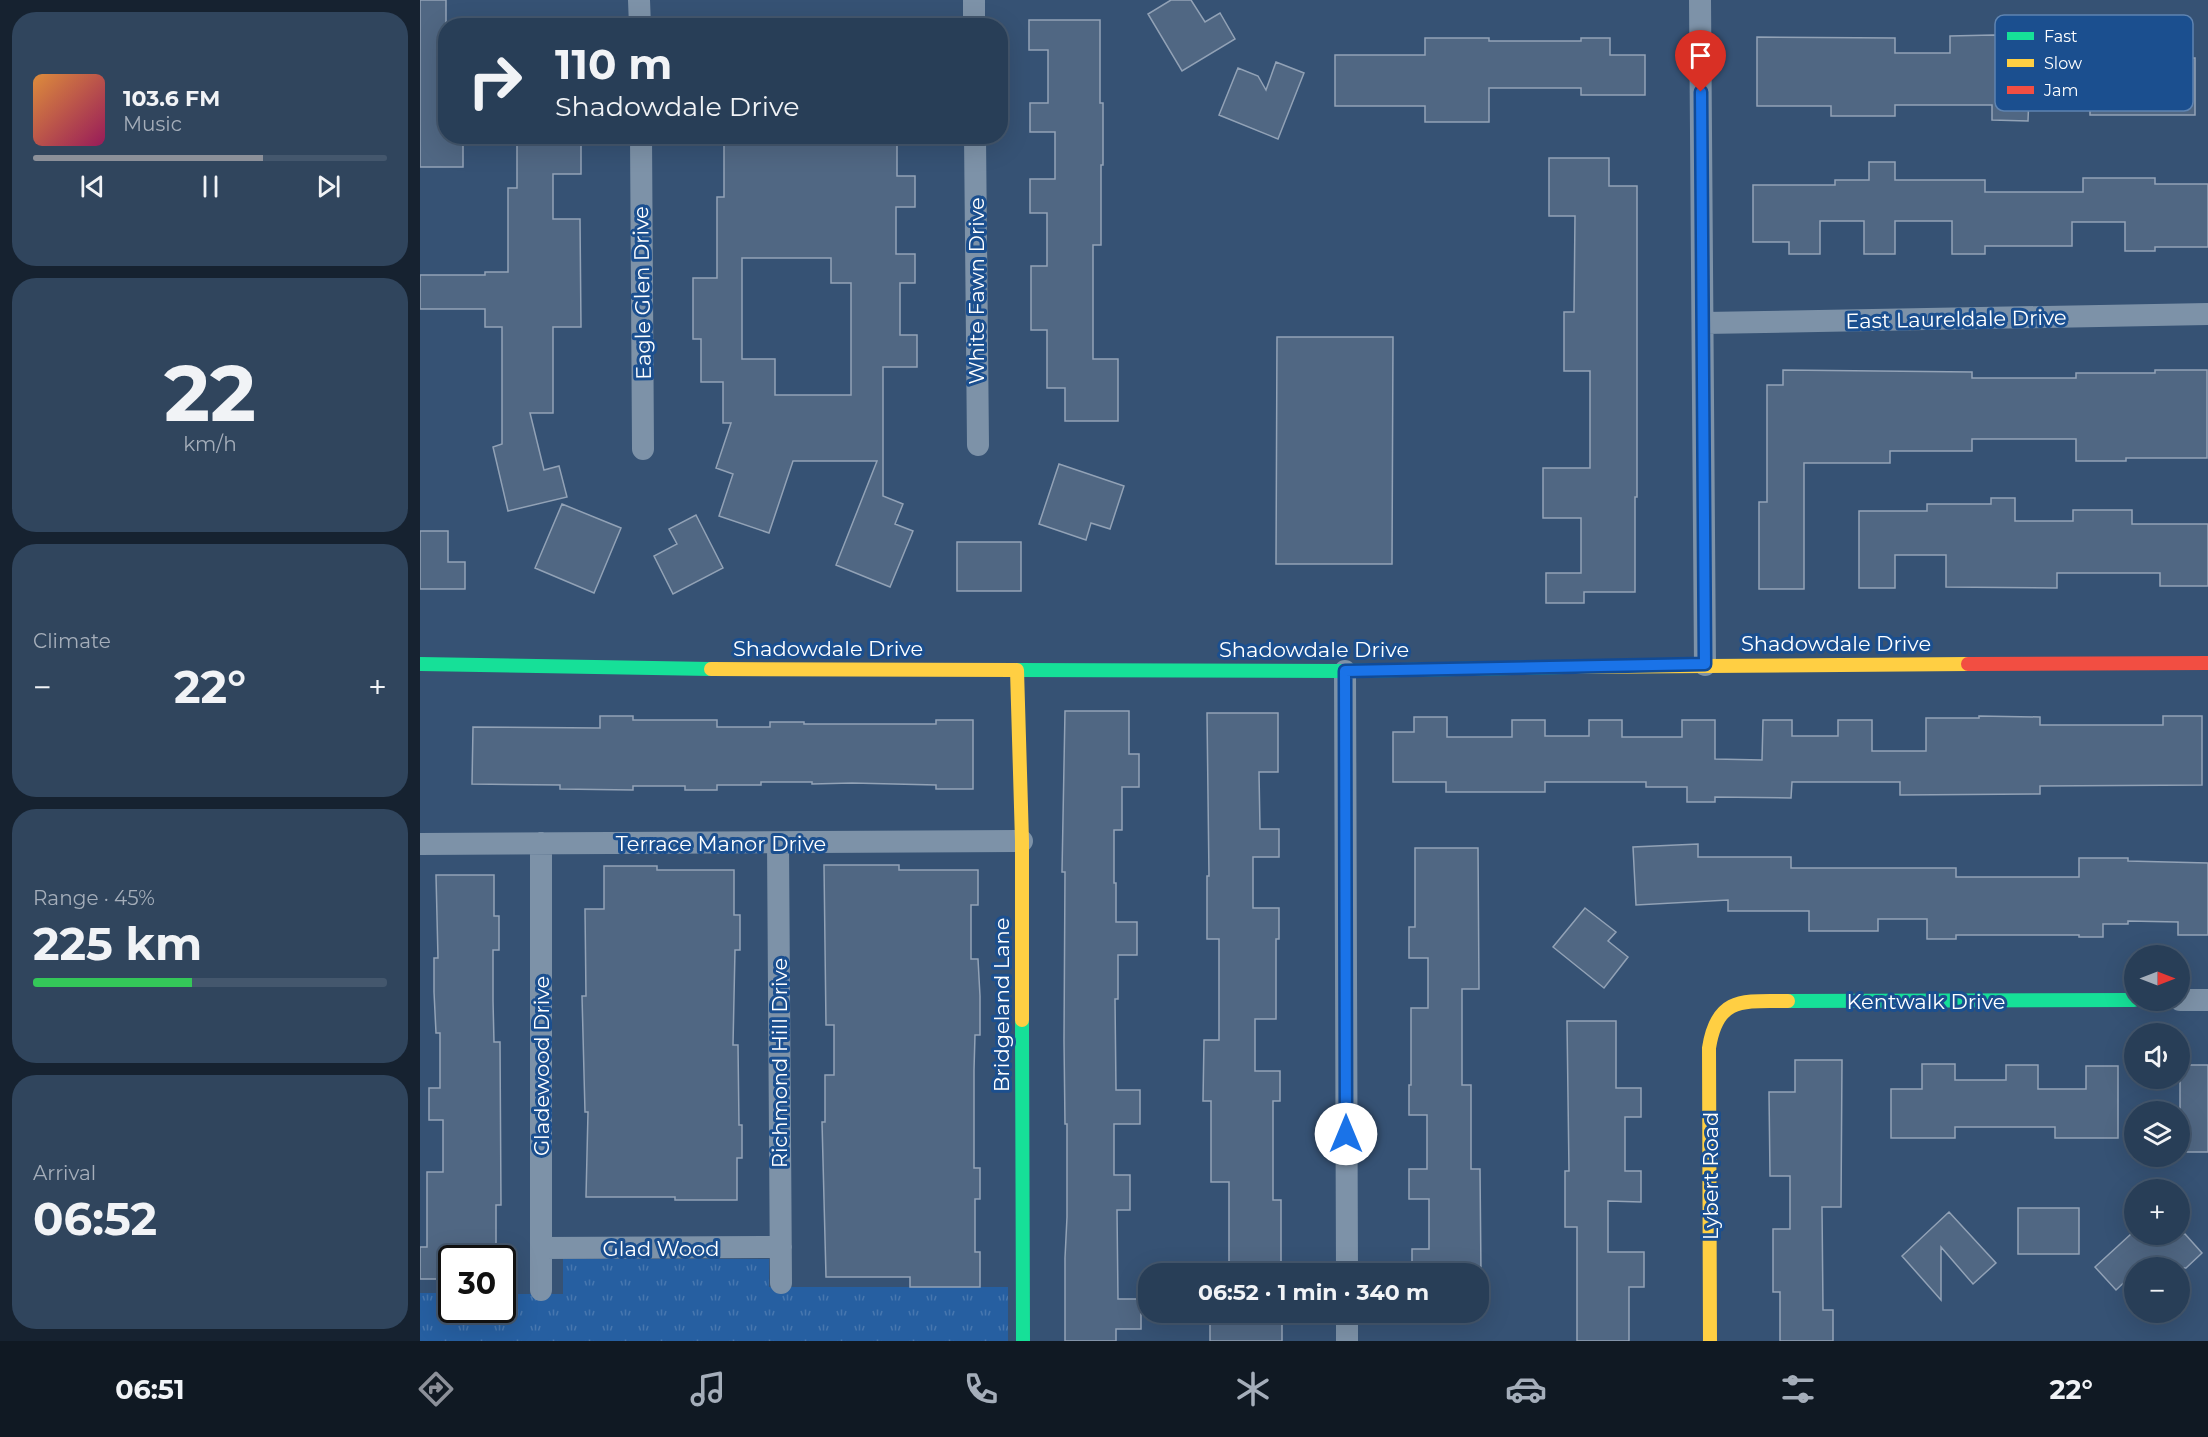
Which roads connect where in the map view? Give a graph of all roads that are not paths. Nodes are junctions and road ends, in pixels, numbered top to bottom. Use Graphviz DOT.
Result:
graph roads {
  1 [pos="639,0"];
  2 [pos="974,0"];
  3 [pos="1700,0"];
  4 [pos="640,18"];
  5 [pos="974,18"];
  6 [pos="641,144"];
  7 [pos="975,144"];
  8 [pos="2208,314"];
  9 [pos="1704,323"];
  10 [pos="978,445"];
  11 [pos="643,449"];
  12 [pos="2208,663"];
  13 [pos="420,664"];
  14 [pos="1705,664"];
  15 [pos="1017,670"];
  16 [pos="1345,671"];
  17 [pos="1022,841"];
  18 [pos="541,843"];
  19 [pos="778,843"];
  20 [pos="420,844"];
  21 [pos="2124,1000"];
  22 [pos="2190,1000"];
  23 [pos="2208,1000"];
  24 [pos="1720,1014"];
  25 [pos="781,1247"];
  26 [pos="541,1248"];
  27 [pos="1347,1263"];
  28 [pos="781,1283"];
  29 [pos="541,1290"];
  30 [pos="1347,1323"];
  31 [pos="1023,1341"];
  32 [pos="1347,1341"];
  33 [pos="1710,1341"];
  1 -- 4 [label="street"];
  2 -- 5 [label="street"];
  3 -- 9 [label="street"];
  6 -- 11 [label="street, Eagle Glen Drive"];
  7 -- 10 [label="street, White Fawn Drive"];
  8 -- 9 [label="street, East Laureldale Drive"];
  9 -- 14 [label="street"];
  12 -- 14 [label="street, Shadowdale Drive"];
  13 -- 15 [label="street, Shadowdale Drive"];
  14 -- 16 [label="street, Shadowdale Drive"];
  15 -- 16 [label="street, Shadowdale Drive"];
  15 -- 17 [label="street, Bridgeland Lane"];
  16 -- 27 [label="street"];
  17 -- 19 [label="street, Terrace Manor Drive"];
  17 -- 31 [label="street, Bridgeland Lane"];
  18 -- 19 [label="street, Terrace Manor Drive"];
  18 -- 20 [label="street, Terrace Manor Drive"];
  18 -- 26 [label="street, Gladewood Drive"];
  19 -- 25 [label="street, Richmond Hill Drive"];
  21 -- 24 [label="street, Kentwalk Drive"];
  22 -- 23 [label="street"];
  24 -- 33 [label="street, Lybert Road"];
  25 -- 26 [label="street, Glad Wood"];
  25 -- 28 [label="street, Richmond Hill Drive"];
  26 -- 29 [label="street, Gladewood Drive"];
  30 -- 32 [label="street"];
}
